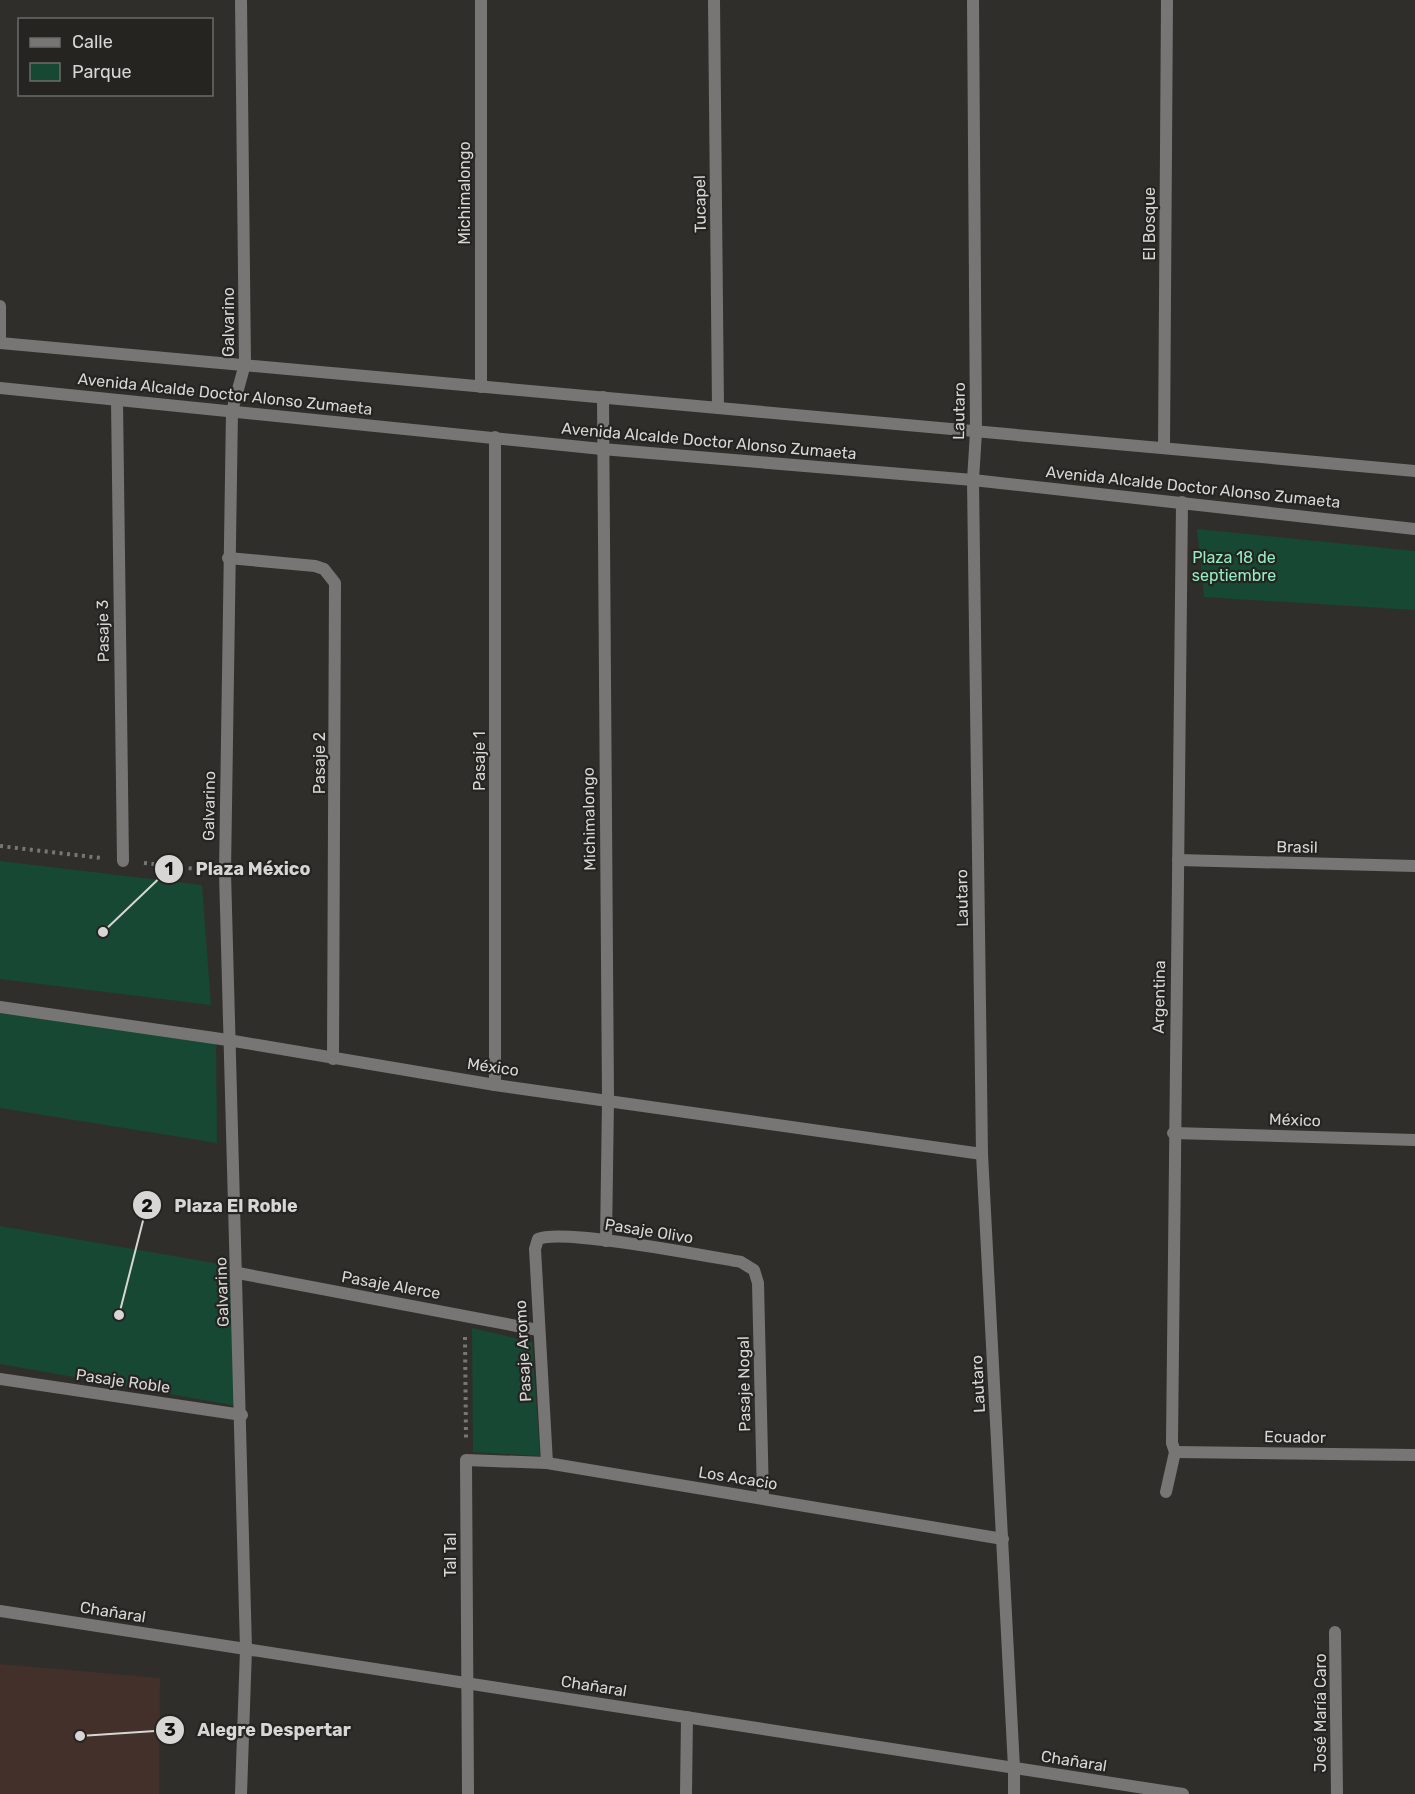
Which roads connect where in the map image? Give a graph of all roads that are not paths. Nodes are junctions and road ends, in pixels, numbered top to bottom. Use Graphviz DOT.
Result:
graph roads {
  1 [pos="241,0"];
  2 [pos="481,0"];
  3 [pos="714,0"];
  4 [pos="974,0"];
  5 [pos="1167,0"];
  6 [pos="0,306"];
  7 [pos="0,343"];
  8 [pos="245,364"];
  9 [pos="481,387"];
  10 [pos="0,388"];
  11 [pos="603,397"];
  12 [pos="117,401"];
  13 [pos="718,408"];
  14 [pos="232,411"];
  15 [pos="976,432"];
  16 [pos="495,437"];
  17 [pos="1164,448"];
  18 [pos="602,449"];
  19 [pos="1415,471"];
  20 [pos="973,480"];
  21 [pos="1182,502"];
  22 [pos="1415,529"];
  23 [pos="228,558"];
  24 [pos="1178,860"];
  25 [pos="123,861"];
  26 [pos="1415,866"];
  27 [pos="0,1007"];
  28 [pos="228,1040"];
  29 [pos="333,1059"];
  30 [pos="495,1085"];
  31 [pos="608,1100"];
  32 [pos="1173,1133"];
  33 [pos="1415,1140"];
  34 [pos="982,1154"];
  35 [pos="538,1239"];
  36 [pos="606,1241"];
  37 [pos="753,1269"];
  38 [pos="238,1274"];
  39 [pos="538,1330"];
  40 [pos="0,1379"];
  41 [pos="242,1415"];
  42 [pos="1175,1452"];
  43 [pos="1415,1455"];
  44 [pos="466,1460"];
  45 [pos="547,1462"];
  46 [pos="1166,1492"];
  47 [pos="763,1498"];
  48 [pos="1003,1539"];
  49 [pos="0,1611"];
  50 [pos="1335,1632"];
  51 [pos="246,1649"];
  52 [pos="467,1684"];
  53 [pos="687,1717"];
  54 [pos="1014,1768"];
  55 [pos="241,1794"];
  56 [pos="468,1794"];
  57 [pos="686,1794"];
  58 [pos="1014,1794"];
  59 [pos="1183,1794"];
  60 [pos="1337,1794"];
  1 -- 8 [label="street, Galvarino"];
  2 -- 9 [label="street, Michimalongo"];
  3 -- 13 [label="street, Tucapel"];
  4 -- 15 [label="street, Lautaro"];
  5 -- 17 [label="street, El Bosque"];
  6 -- 7 [label="street"];
  7 -- 8 [label="street, Avenida Alcalde Doctor Alonso Zumaeta"];
  8 -- 9 [label="street, Avenida Alcalde Doctor Alonso Zumaeta"];
  8 -- 14 [label="street, Galvarino"];
  9 -- 11 [label="street, Avenida Alcalde Doctor Alonso Zumaeta"];
  10 -- 12 [label="street, Avenida Alcalde Doctor Alonso Zumaeta"];
  11 -- 13 [label="street, Avenida Alcalde Doctor Alonso Zumaeta"];
  11 -- 18 [label="street, Michimalongo"];
  12 -- 14 [label="street, Avenida Alcalde Doctor Alonso Zumaeta"];
  12 -- 25 [label="street, Pasaje 3"];
  13 -- 15 [label="street, Avenida Alcalde Doctor Alonso Zumaeta"];
  14 -- 16 [label="street, Avenida Alcalde Doctor Alonso Zumaeta"];
  14 -- 23 [label="street, Galvarino"];
  15 -- 17 [label="street, Avenida Alcalde Doctor Alonso Zumaeta"];
  15 -- 20 [label="street, Lautaro"];
  16 -- 18 [label="street, Avenida Alcalde Doctor Alonso Zumaeta"];
  16 -- 30 [label="street, Pasaje 1"];
  17 -- 19 [label="street, Avenida Alcalde Doctor Alonso Zumaeta"];
  18 -- 20 [label="street, Avenida Alcalde Doctor Alonso Zumaeta"];
  18 -- 31 [label="street, Michimalongo"];
  20 -- 21 [label="street, Avenida Alcalde Doctor Alonso Zumaeta"];
  20 -- 34 [label="street, Lautaro"];
  21 -- 22 [label="street, Avenida Alcalde Doctor Alonso Zumaeta"];
  21 -- 24 [label="street, Argentina"];
  23 -- 28 [label="street, Galvarino"];
  23 -- 29 [label="street, Pasaje 2"];
  24 -- 26 [label="street, Brasil"];
  24 -- 32 [label="street, Argentina"];
  27 -- 28 [label="street, México"];
  28 -- 29 [label="street, México"];
  28 -- 38 [label="street, Galvarino"];
  29 -- 30 [label="street, México"];
  30 -- 31 [label="street, México"];
  31 -- 34 [label="street, México"];
  31 -- 36 [label="street, Michimalongo"];
  32 -- 33 [label="street, México"];
  32 -- 42 [label="street, Argentina"];
  34 -- 48 [label="street, Lautaro"];
  35 -- 36 [label="street, Pasaje Olivo"];
  35 -- 39 [label="street, Pasaje Aromo"];
  36 -- 37 [label="street, Pasaje Olivo"];
  37 -- 47 [label="street, Pasaje Nogal"];
  38 -- 39 [label="street, Pasaje Alerce"];
  38 -- 41 [label="street, Galvarino"];
  39 -- 45 [label="street, Pasaje Aromo"];
  40 -- 41 [label="street, Pasaje Roble"];
  41 -- 51 [label="street, Galvarino"];
  42 -- 43 [label="street, Ecuador"];
  42 -- 46 [label="street, Argentina"];
  44 -- 45 [label="street, Los Acacio"];
  44 -- 52 [label="street, Tal Tal"];
  45 -- 47 [label="street, Los Acacio"];
  47 -- 48 [label="street, Los Acacio"];
  48 -- 54 [label="street, Lautaro"];
  49 -- 51 [label="street, Chañaral"];
  50 -- 60 [label="street, José María Caro"];
  51 -- 52 [label="street, Chañaral"];
  51 -- 55 [label="street, Galvarino"];
  52 -- 53 [label="street, Chañaral"];
  52 -- 56 [label="street, Tal Tal"];
  53 -- 54 [label="street, Chañaral"];
  53 -- 57 [label="street"];
  54 -- 58 [label="street, Lautaro"];
  54 -- 59 [label="street, Chañaral"];
}
